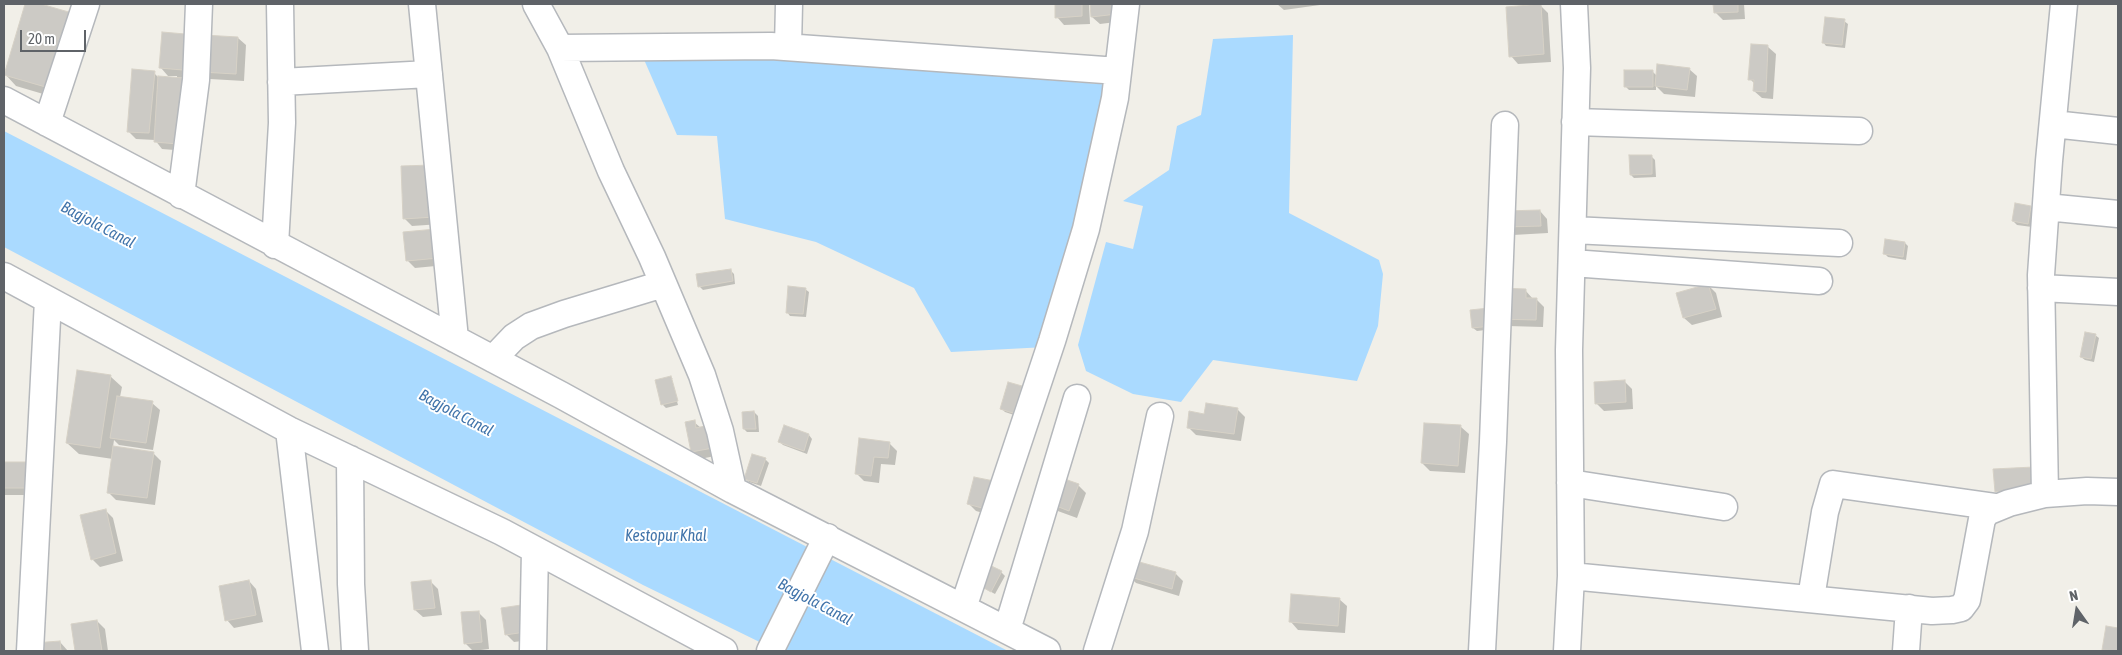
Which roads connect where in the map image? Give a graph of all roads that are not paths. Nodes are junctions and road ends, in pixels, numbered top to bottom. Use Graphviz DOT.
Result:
graph roads {
  1 [pos="86,4"];
  2 [pos="199,4"];
  3 [pos="280,4"];
  4 [pos="422,4"];
  5 [pos="536,4"];
  6 [pos="789,4"];
  7 [pos="1126,4"];
  8 [pos="1574,4"];
  9 [pos="2064,4"];
  10 [pos="560,48"];
  11 [pos="788,48"];
  12 [pos="1118,71"];
  13 [pos="429,74"];
  14 [pos="281,82"];
  15 [pos="4,100"];
  16 [pos="1575,122"];
  17 [pos="47,123"];
  18 [pos="2053,124"];
  19 [pos="1506,125"];
  20 [pos="1859,131"];
  21 [pos="2118,131"];
  22 [pos="181,195"];
  23 [pos="2046,207"];
  24 [pos="2118,214"];
  25 [pos="1572,230"];
  26 [pos="1839,243"];
  27 [pos="275,245"];
  28 [pos="1572,263"];
  29 [pos="4,276"];
  30 [pos="1819,281"];
  31 [pos="663,284"];
  32 [pos="2041,288"];
  33 [pos="2118,292"];
  34 [pos="48,300"];
  35 [pos="455,340"];
  36 [pos="493,359"];
  37 [pos="1078,398"];
  38 [pos="1160,416"];
  39 [pos="289,430"];
  40 [pos="350,460"];
  41 [pos="1570,483"];
  42 [pos="732,490"];
  43 [pos="2118,492"];
  44 [pos="2045,494"];
  45 [pos="1724,507"];
  46 [pos="1996,507"];
  47 [pos="826,538"];
  48 [pos="535,550"];
  49 [pos="1571,576"];
  50 [pos="1811,598"];
  51 [pos="963,608"];
  52 [pos="1909,608"];
  53 [pos="1007,630"];
  54 [pos="772,646"];
  55 [pos="716,649"];
  56 [pos="30,651"];
  57 [pos="315,651"];
  58 [pos="355,651"];
  59 [pos="533,651"];
  60 [pos="1047,651"];
  61 [pos="1097,651"];
  62 [pos="1482,651"];
  63 [pos="1567,651"];
  64 [pos="1906,651"];
  1 -- 17 [label="street"];
  2 -- 22 [label="street"];
  3 -- 14 [label="street"];
  4 -- 13 [label="street"];
  5 -- 10 [label="street"];
  6 -- 11 [label="street"];
  7 -- 12 [label="street"];
  8 -- 16 [label="street"];
  9 -- 18 [label="street"];
  10 -- 11 [label="street"];
  10 -- 31 [label="street"];
  11 -- 12 [label="street"];
  12 -- 51 [label="street"];
  13 -- 14 [label="street"];
  13 -- 35 [label="street"];
  14 -- 27 [label="street"];
  15 -- 17 [label="street"];
  16 -- 20 [label="street"];
  16 -- 25 [label="street"];
  17 -- 22 [label="street"];
  18 -- 21 [label="street"];
  18 -- 23 [label="street"];
  19 -- 62 [label="street"];
  22 -- 27 [label="street"];
  23 -- 24 [label="street"];
  23 -- 32 [label="street"];
  25 -- 26 [label="street"];
  25 -- 28 [label="street"];
  27 -- 35 [label="street"];
  28 -- 30 [label="street"];
  28 -- 41 [label="street"];
  29 -- 34 [label="street"];
  31 -- 36 [label="street"];
  31 -- 42 [label="street"];
  32 -- 33 [label="street"];
  32 -- 44 [label="street"];
  34 -- 39 [label="street"];
  34 -- 56 [label="street"];
  35 -- 36 [label="street"];
  36 -- 42 [label="street"];
  37 -- 53 [label="street"];
  38 -- 61 [label="street"];
  39 -- 40 [label="street"];
  39 -- 57 [label="street"];
  40 -- 48 [label="street"];
  40 -- 58 [label="street"];
  41 -- 45 [label="street"];
  41 -- 49 [label="street"];
  42 -- 47 [label="street"];
  43 -- 44 [label="street"];
  44 -- 46 [label="street"];
  46 -- 50 [label="street"];
  46 -- 52 [label="street"];
  47 -- 51 [label="street"];
  47 -- 54 [label="street"];
  48 -- 55 [label="street"];
  48 -- 59 [label="street"];
  49 -- 50 [label="street"];
  49 -- 63 [label="street"];
  50 -- 52 [label="street"];
  51 -- 53 [label="street"];
  52 -- 64 [label="street"];
  53 -- 60 [label="street"];
}
